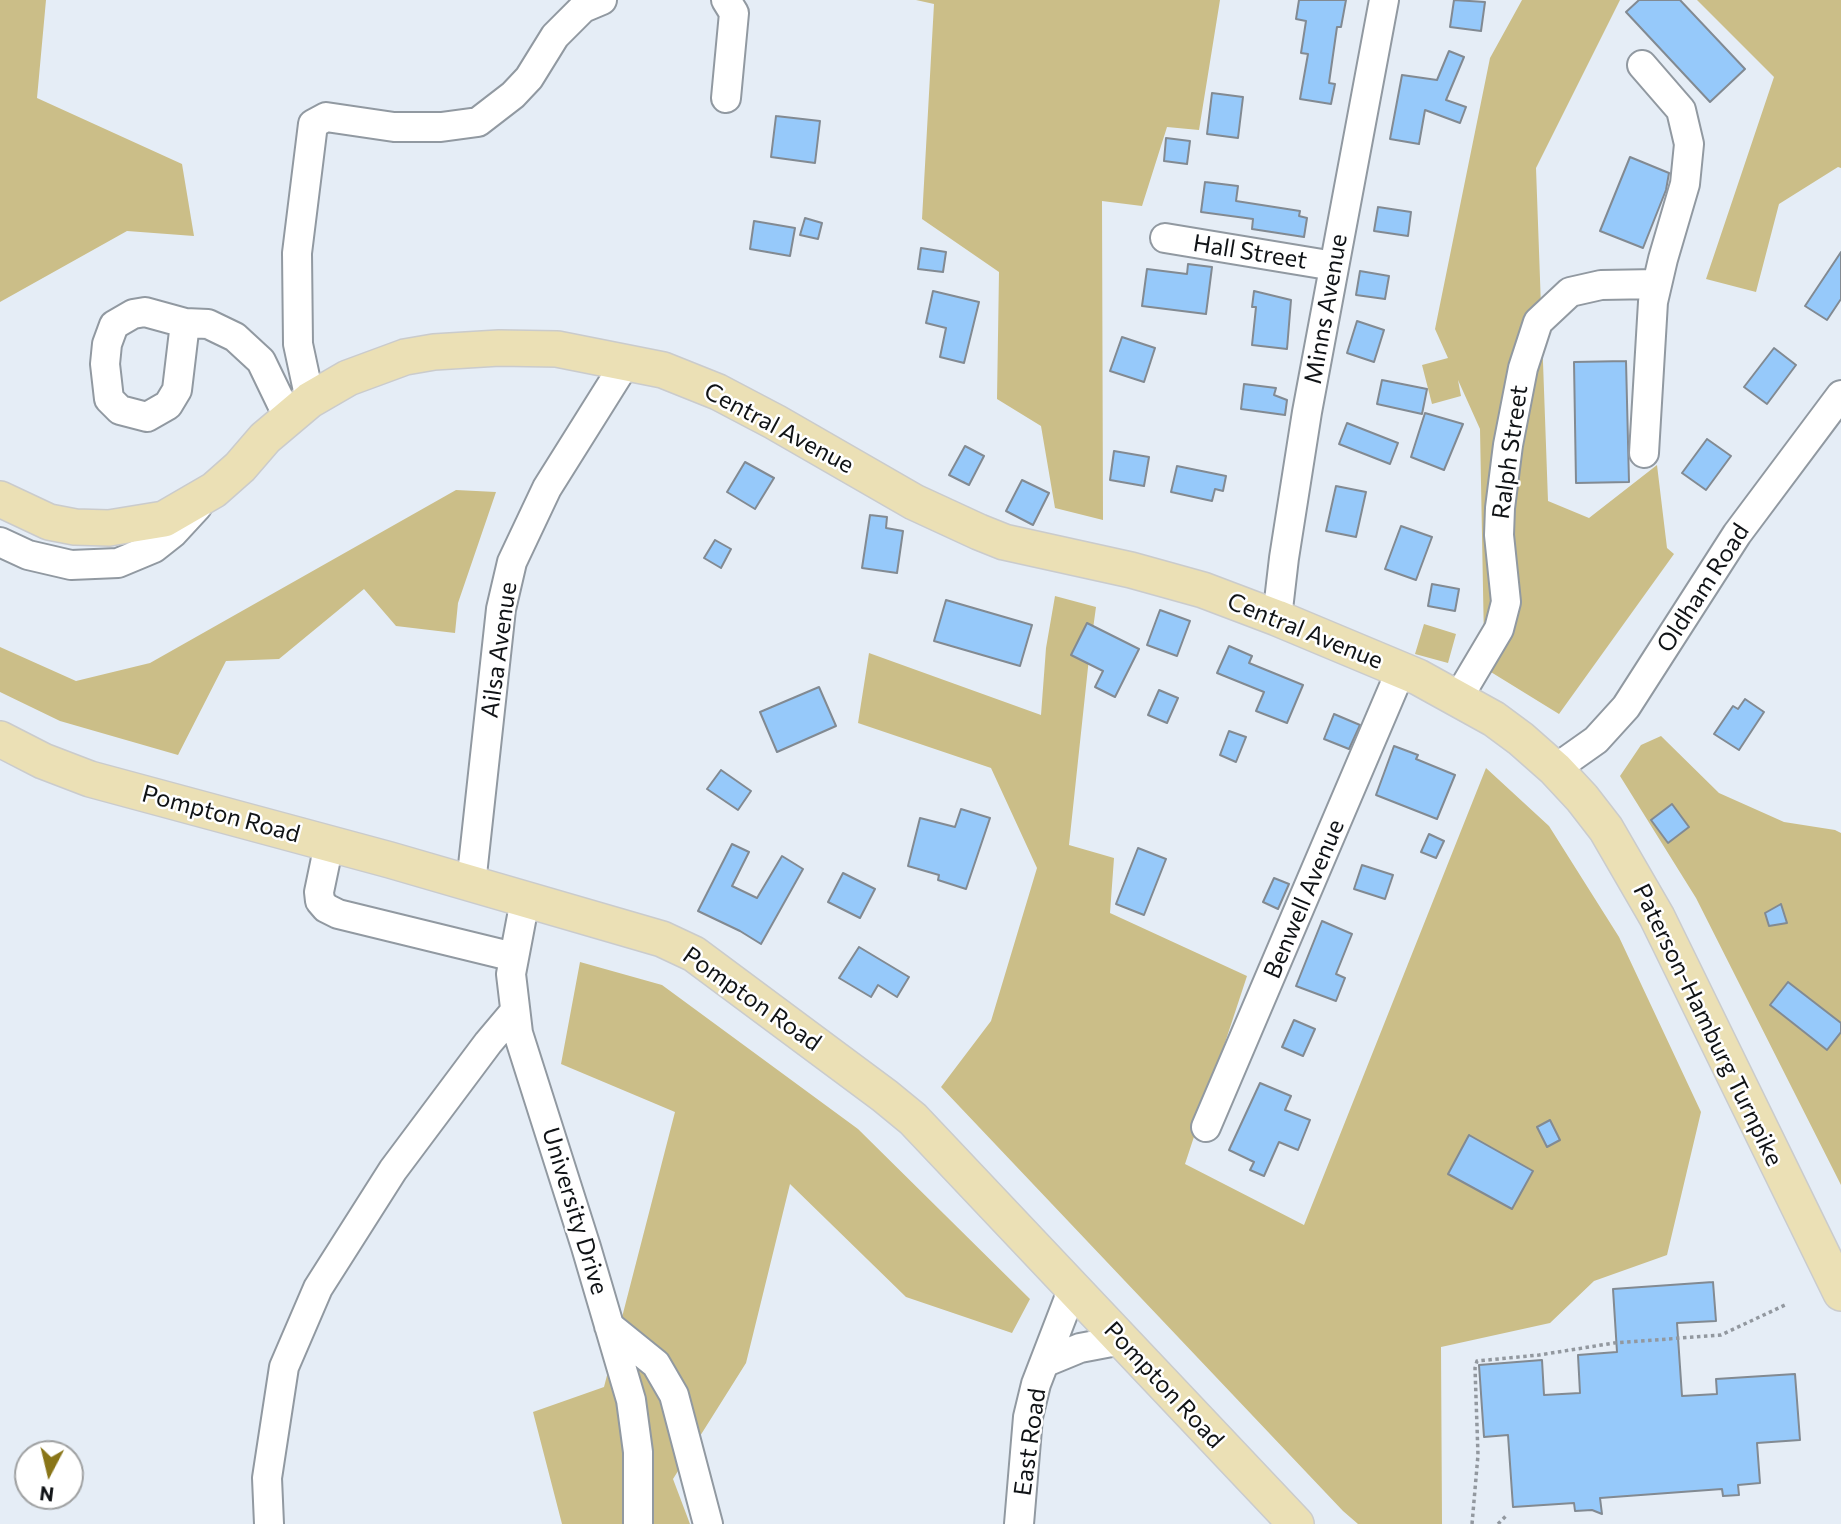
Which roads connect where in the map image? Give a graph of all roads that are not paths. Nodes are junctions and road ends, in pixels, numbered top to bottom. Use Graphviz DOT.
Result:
graph roads {
  1 [pos="602,0"];
  2 [pos="726,0"];
  3 [pos="1384,0"];
  4 [pos="1642,65"];
  5 [pos="726,99"];
  6 [pos="1166,238"];
  7 [pos="1334,266"];
  8 [pos="1657,284"];
  9 [pos="185,323"];
  10 [pos="626,362"];
  11 [pos="1841,395"];
  12 [pos="299,410"];
  13 [pos="1644,453"];
  14 [pos="205,496"];
  15 [pos="0,499"];
  16 [pos="0,542"];
  17 [pos="1277,618"];
  18 [pos="1401,670"];
  19 [pos="1458,698"];
  20 [pos="0,739"];
  21 [pos="1555,769"];
  22 [pos="329,844"];
  23 [pos="471,884"];
  24 [pos="525,900"];
  25 [pos="514,957"];
  26 [pos="515,1011"];
  27 [pos="1206,1128"];
  28 [pos="1073,1289"];
  29 [pos="1841,1293"];
  30 [pos="609,1326"];
  31 [pos="1122,1340"];
  32 [pos="1046,1362"];
  33 [pos="269,1524"];
  34 [pos="638,1524"];
  35 [pos="708,1524"];
  36 [pos="1020,1524"];
  37 [pos="1296,1524"];
  1 -- 12 [label="street"];
  2 -- 5 [label="street"];
  3 -- 7 [label="street, Minns Avenue"];
  4 -- 8 [label="street"];
  6 -- 7 [label="street, Hall Street"];
  7 -- 17 [label="street, Minns Avenue"];
  8 -- 13 [label="street"];
  8 -- 19 [label="street, Ralph Street"];
  9 -- 12 [label="street"];
  10 -- 12 [label="main road, Central Avenue"];
  10 -- 17 [label="main road, Central Avenue"];
  10 -- 23 [label="street, Ailsa Avenue"];
  11 -- 21 [label="street, Oldham Road"];
  12 -- 14 [label="main road, Central Avenue"];
  14 -- 15 [label="main road, Central Avenue"];
  14 -- 16 [label="street"];
  17 -- 18 [label="main road, Central Avenue"];
  18 -- 19 [label="main road, Central Avenue"];
  18 -- 27 [label="street, Benwell Avenue"];
  19 -- 21 [label="main road, Central Avenue"];
  20 -- 22 [label="main road, Pompton Road"];
  21 -- 29 [label="main road, Paterson-Hamburg Turnpike"];
  22 -- 23 [label="main road, Pompton Road"];
  22 -- 25 [label="street"];
  23 -- 24 [label="main road, Pompton Road"];
  24 -- 25 [label="street, University Drive"];
  24 -- 28 [label="main road, Pompton Road"];
  25 -- 26 [label="street, University Drive"];
  26 -- 30 [label="street, University Drive"];
  26 -- 33 [label="street"];
  28 -- 31 [label="main road, Pompton Road"];
  28 -- 32 [label="street, East Road"];
  30 -- 34 [label="street, University Drive"];
  30 -- 35 [label="street"];
  31 -- 32 [label="street, East Road"];
  31 -- 37 [label="main road, Pompton Road"];
  32 -- 36 [label="street, East Road"];
}
